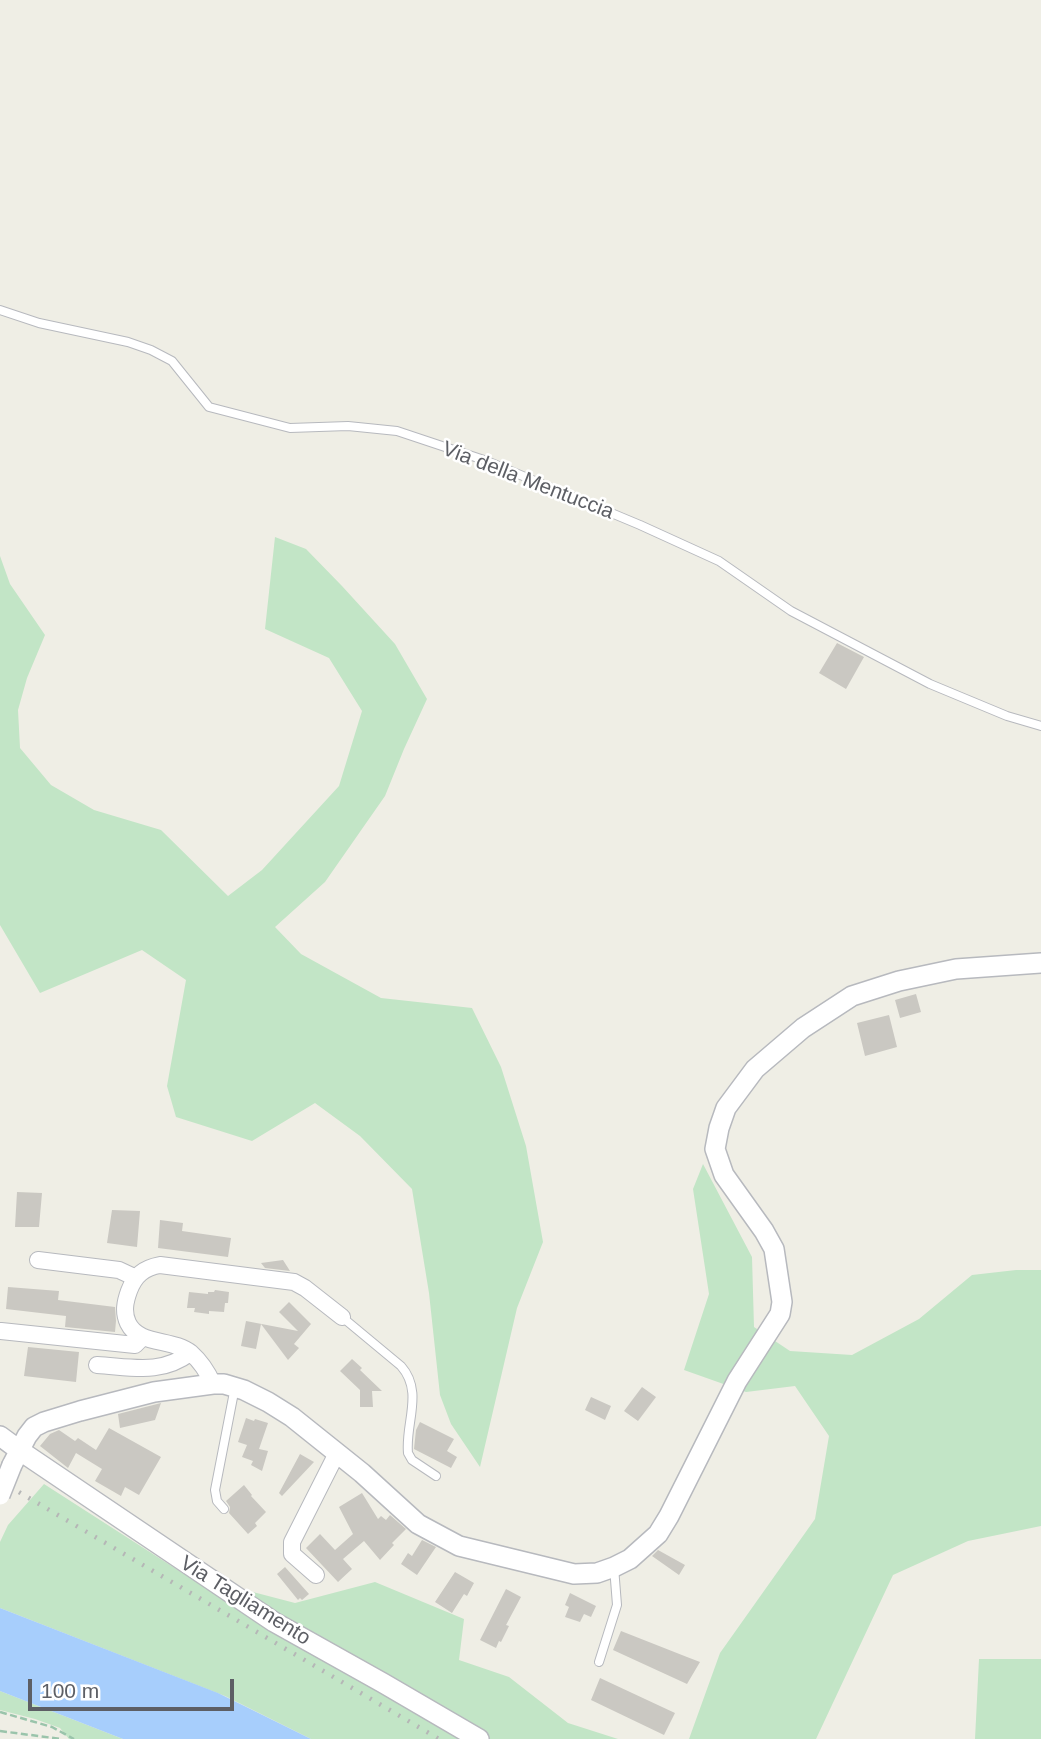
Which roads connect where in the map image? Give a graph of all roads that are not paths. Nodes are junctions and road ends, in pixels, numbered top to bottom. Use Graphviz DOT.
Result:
graph roads {
  1 [pos="0,310"];
  2 [pos="1041,726"];
  3 [pos="1041,963"];
  4 [pos="38,1260"];
  5 [pos="134,1277"];
  6 [pos="342,1317"];
  7 [pos="1,1331"];
  8 [pos="143,1337"];
  9 [pos="190,1353"];
  10 [pos="97,1365"];
  11 [pos="213,1384"];
  12 [pos="234,1387"];
  13 [pos="0,1436"];
  14 [pos="337,1453"];
  15 [pos="15,1458"];
  16 [pos="436,1476"];
  17 [pos="0,1494"];
  18 [pos="223,1509"];
  19 [pos="614,1567"];
  20 [pos="316,1575"];
  21 [pos="599,1662"];
  22 [pos="479,1739"];
  1 -- 2 [label="lane, Via della Mentuccia"];
  3 -- 19 [label="street"];
  4 -- 5 [label="street"];
  5 -- 6 [label="street"];
  5 -- 8 [label="street"];
  6 -- 16 [label="lane"];
  7 -- 8 [label="street"];
  8 -- 9 [label="street"];
  9 -- 10 [label="street"];
  9 -- 11 [label="street"];
  11 -- 12 [label="street"];
  11 -- 15 [label="street"];
  12 -- 14 [label="street"];
  12 -- 18 [label="lane"];
  13 -- 15 [label="street, Via Tagliamento"];
  14 -- 19 [label="street"];
  14 -- 20 [label="street"];
  15 -- 17 [label="street, bridge"];
  15 -- 22 [label="street, Via Tagliamento"];
  19 -- 21 [label="lane"];
}
